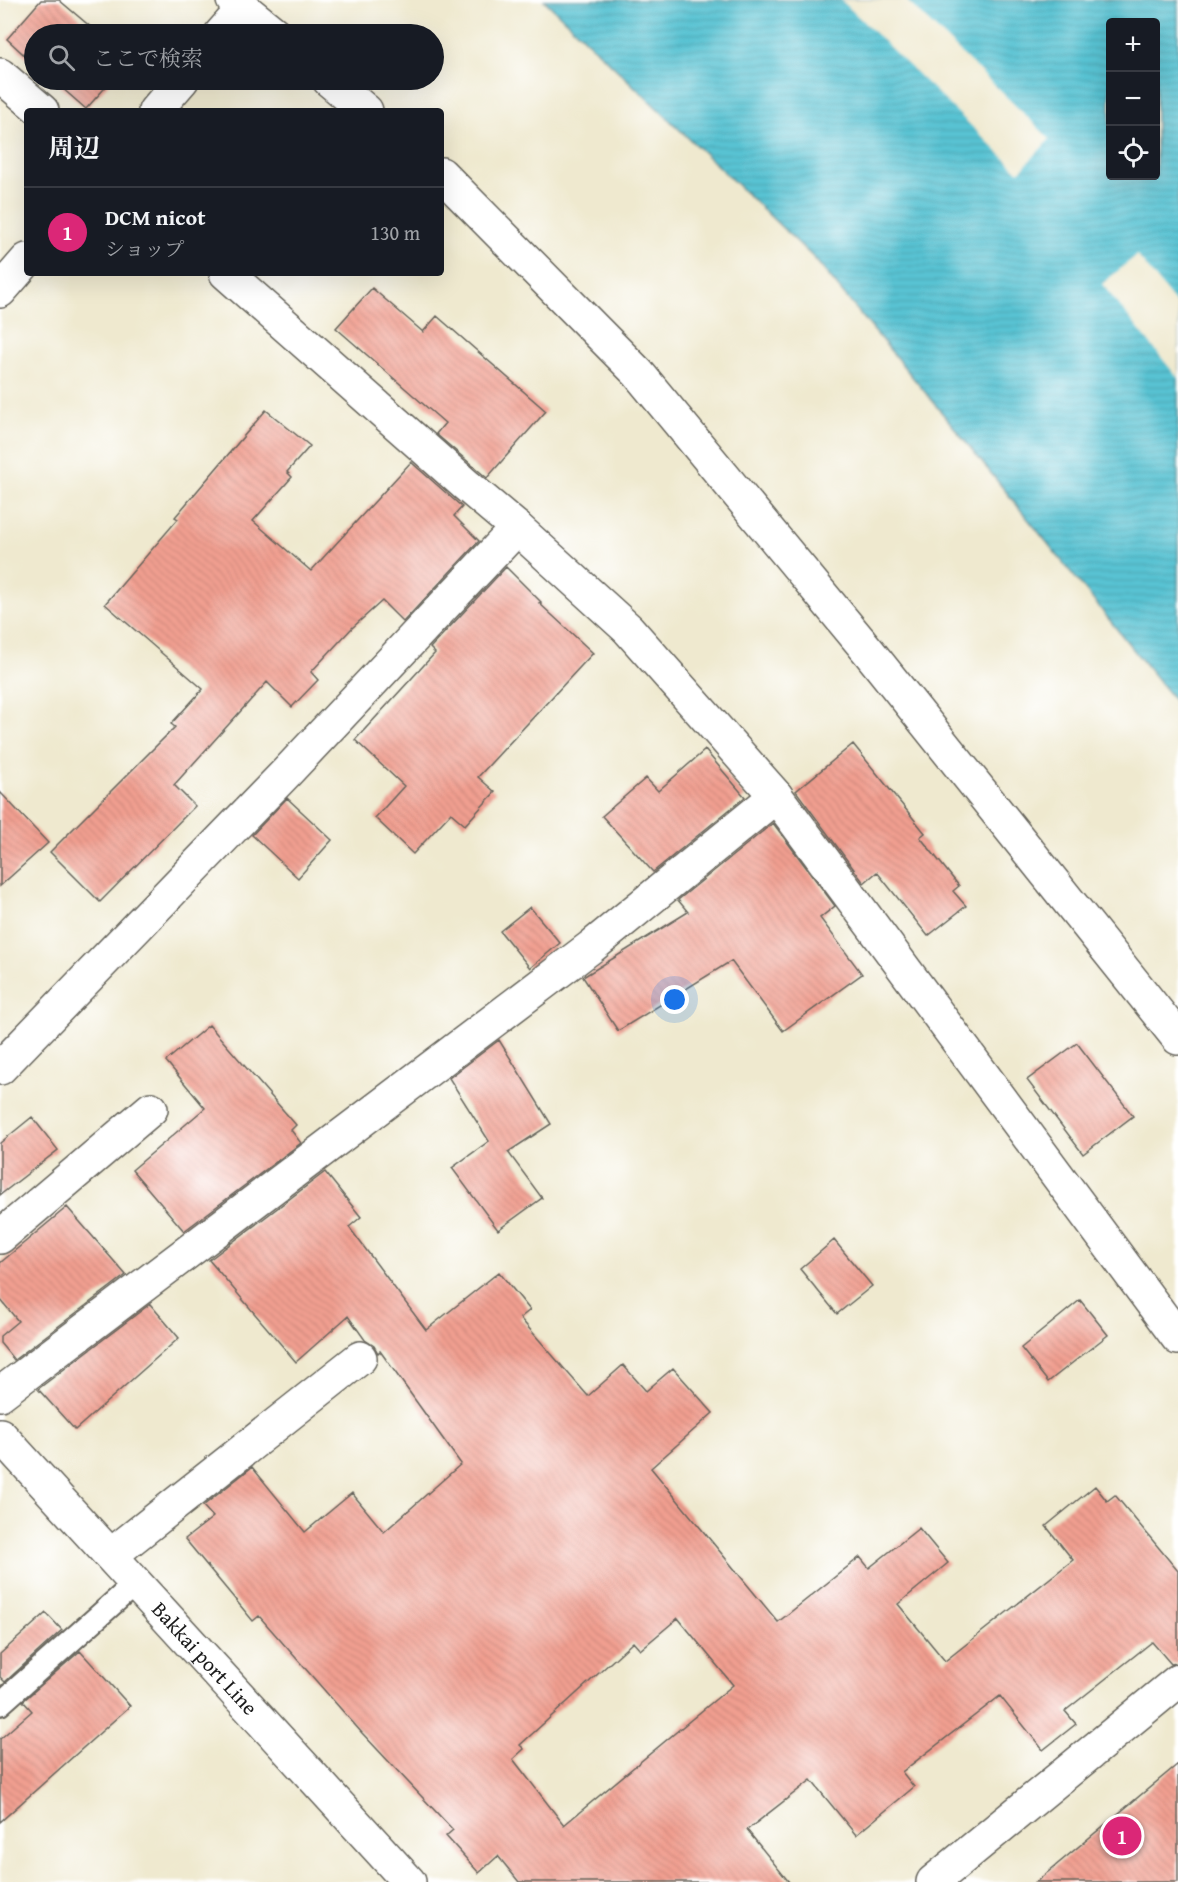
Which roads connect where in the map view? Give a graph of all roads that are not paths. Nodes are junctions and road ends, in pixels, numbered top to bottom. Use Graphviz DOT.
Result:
graph roads {
  1 [pos="238,4"];
  2 [pos="227,24"];
  3 [pos="263,24"];
  4 [pos="0,75"];
  5 [pos="173,90"];
  6 [pos="341,90"];
  7 [pos="38,108"];
  8 [pos="158,108"];
  9 [pos="362,108"];
  10 [pos="444,177"];
  11 [pos="24,263"];
  12 [pos="229,276"];
  13 [pos="0,291"];
  14 [pos="517,528"];
  15 [pos="776,796"];
  16 [pos="1178,1038"];
  17 [pos="0,1068"];
  18 [pos="151,1109"];
  19 [pos="0,1237"];
  20 [pos="1178,1338"];
  21 [pos="360,1358"];
  22 [pos="0,1395"];
  23 [pos="0,1435"];
  24 [pos="111,1555"];
  25 [pos="137,1582"];
  26 [pos="1178,1681"];
  27 [pos="0,1704"];
  28 [pos="409,1882"];
  29 [pos="933,1882"];
  1 -- 2 [label="street"];
  1 -- 3 [label="street"];
  4 -- 7 [label="street"];
  5 -- 8 [label="street"];
  6 -- 9 [label="street"];
  10 -- 16 [label="street"];
  11 -- 13 [label="street"];
  12 -- 14 [label="street"];
  14 -- 15 [label="street"];
  14 -- 17 [label="street"];
  15 -- 20 [label="street"];
  15 -- 22 [label="street"];
  18 -- 19 [label="street"];
  21 -- 24 [label="street"];
  23 -- 24 [label="street, Bakkai port Line"];
  24 -- 25 [label="street, Bakkai port Line"];
  25 -- 27 [label="lane"];
  25 -- 28 [label="street, Bakkai port Line"];
  26 -- 29 [label="street"];
}
